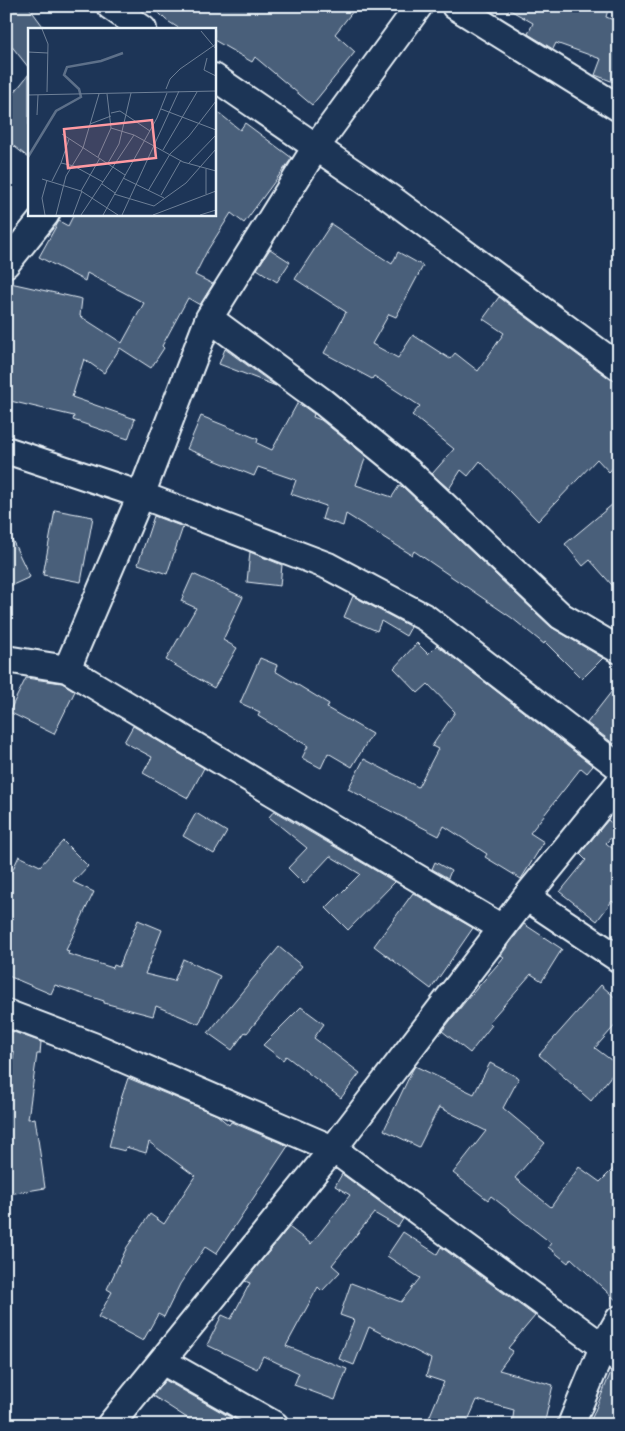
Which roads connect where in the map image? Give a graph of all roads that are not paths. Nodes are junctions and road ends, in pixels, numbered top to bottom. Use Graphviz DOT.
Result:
graph roads {
  1 [pos="110,6"];
  2 [pos="420,6"];
  3 [pos="454,6"];
  4 [pos="142,28"];
  5 [pos="215,78"];
  6 [pos="619,108"];
  7 [pos="316,147"];
  8 [pos="45,215"];
  9 [pos="6,264"];
  10 [pos="209,318"];
  11 [pos="619,367"];
  12 [pos="6,450"];
  13 [pos="141,495"];
  14 [pos="619,650"];
  15 [pos="6,659"];
  16 [pos="67,669"];
  17 [pos="619,767"];
  18 [pos="619,783"];
  19 [pos="526,896"];
  20 [pos="502,928"];
  21 [pos="619,959"];
  22 [pos="6,1013"];
  23 [pos="333,1148"];
  24 [pos="619,1319"];
  25 [pos="611,1353"];
  26 [pos="162,1361"];
  27 [pos="110,1425"];
  28 [pos="275,1425"];
  29 [pos="571,1425"];
  1 -- 4 [label="street"];
  2 -- 7 [label="street"];
  3 -- 6 [label="street"];
  5 -- 7 [label="street"];
  7 -- 10 [label="street"];
  7 -- 11 [label="street"];
  8 -- 9 [label="street"];
  10 -- 13 [label="street"];
  10 -- 14 [label="street"];
  12 -- 13 [label="street"];
  13 -- 16 [label="street"];
  13 -- 17 [label="street"];
  15 -- 16 [label="street"];
  16 -- 20 [label="street"];
  18 -- 19 [label="street"];
  19 -- 20 [label="street"];
  19 -- 21 [label="street"];
  20 -- 23 [label="street"];
  22 -- 23 [label="street"];
  23 -- 25 [label="street"];
  23 -- 26 [label="street"];
  24 -- 25 [label="street"];
  25 -- 29 [label="street"];
  26 -- 27 [label="street"];
  26 -- 28 [label="street"];
}
